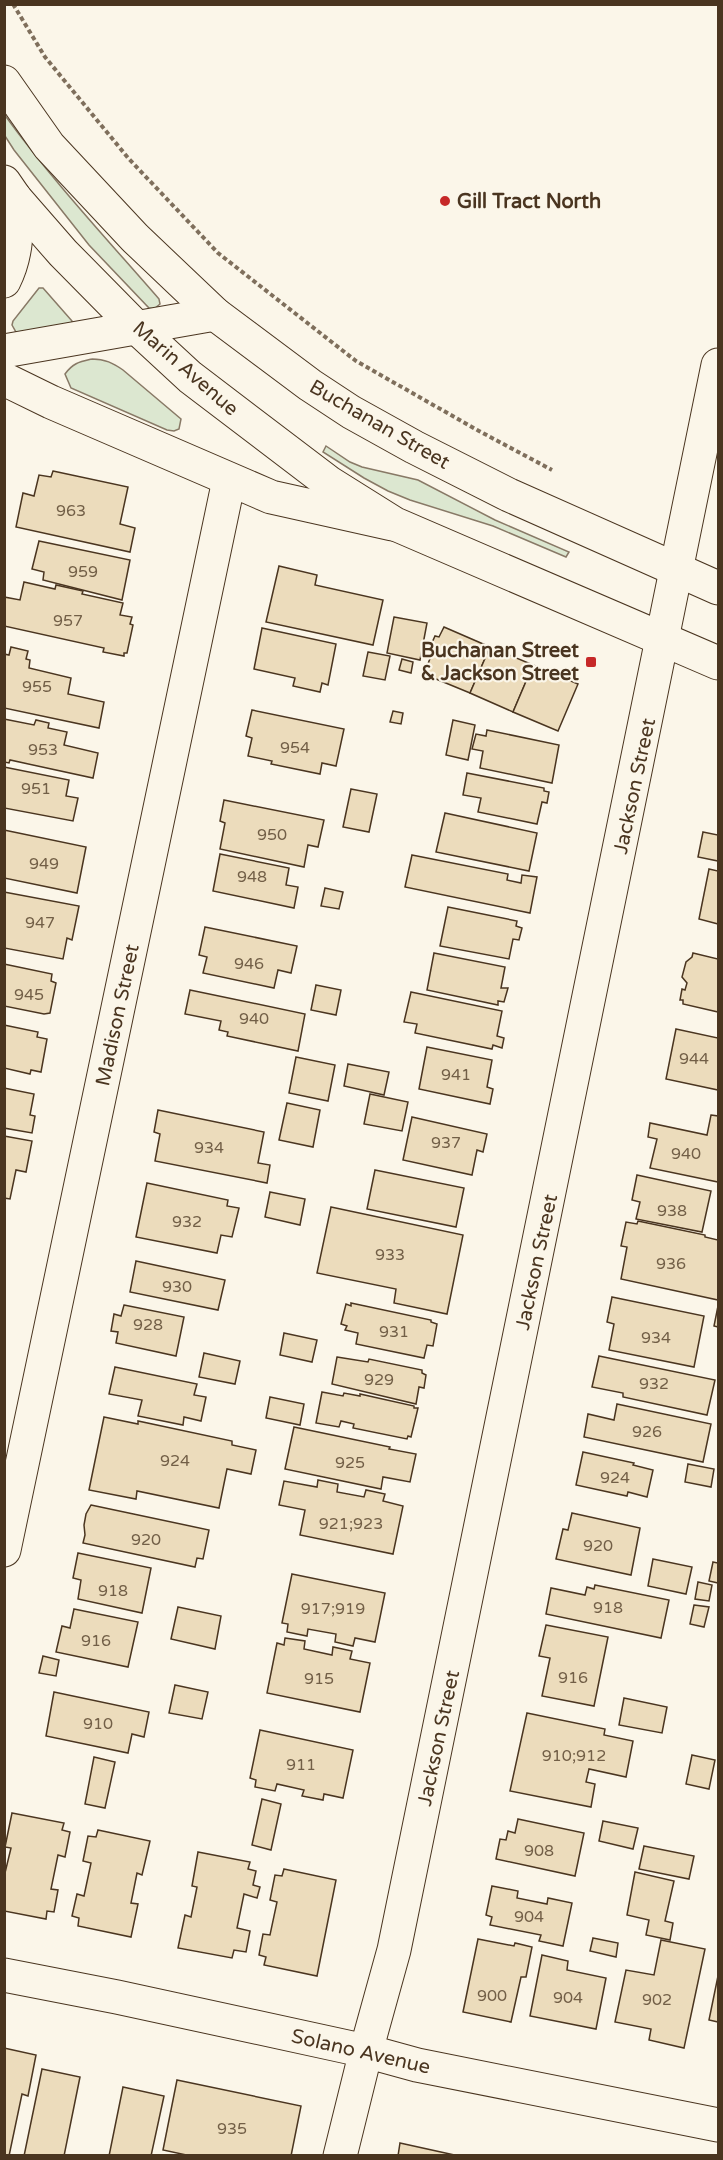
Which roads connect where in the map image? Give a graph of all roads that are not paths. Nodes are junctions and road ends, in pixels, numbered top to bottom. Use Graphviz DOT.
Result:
graph roads {
  1 [pos="4,82"];
  2 [pos="10,190"];
  3 [pos="4,281"];
  4 [pos="215,314"];
  5 [pos="137,328"];
  6 [pos="4,351"];
  7 [pos="718,365"];
  8 [pos="4,379"];
  9 [pos="230,480"];
  10 [pos="395,524"];
  11 [pos="677,569"];
  12 [pos="718,588"];
  13 [pos="663,640"];
  14 [pos="718,663"];
  15 [pos="4,1550"];
  16 [pos="4,1975"];
  17 [pos="366,2050"];
  18 [pos="718,2125"];
  19 [pos="340,2156"];
  1 -- 4 [label="street"];
  2 -- 3 [label="street"];
  2 -- 5 [label="street, Marin Avenue"];
  4 -- 5 [label="street"];
  4 -- 11 [label="street, Buchanan Street"];
  5 -- 6 [label="street"];
  5 -- 10 [label="street, Marin Avenue"];
  7 -- 11 [label="street, Jackson Street"];
  8 -- 9 [label="street"];
  9 -- 10 [label="street"];
  9 -- 15 [label="street, Madison Street"];
  10 -- 13 [label="street"];
  11 -- 12 [label="street, Buchanan Street"];
  11 -- 13 [label="street, Jackson Street"];
  13 -- 14 [label="street"];
  13 -- 17 [label="street, Jackson Street"];
  16 -- 17 [label="street, Solano Avenue"];
  17 -- 18 [label="street, Solano Avenue"];
  17 -- 19 [label="street, Jackson Street"];
}
